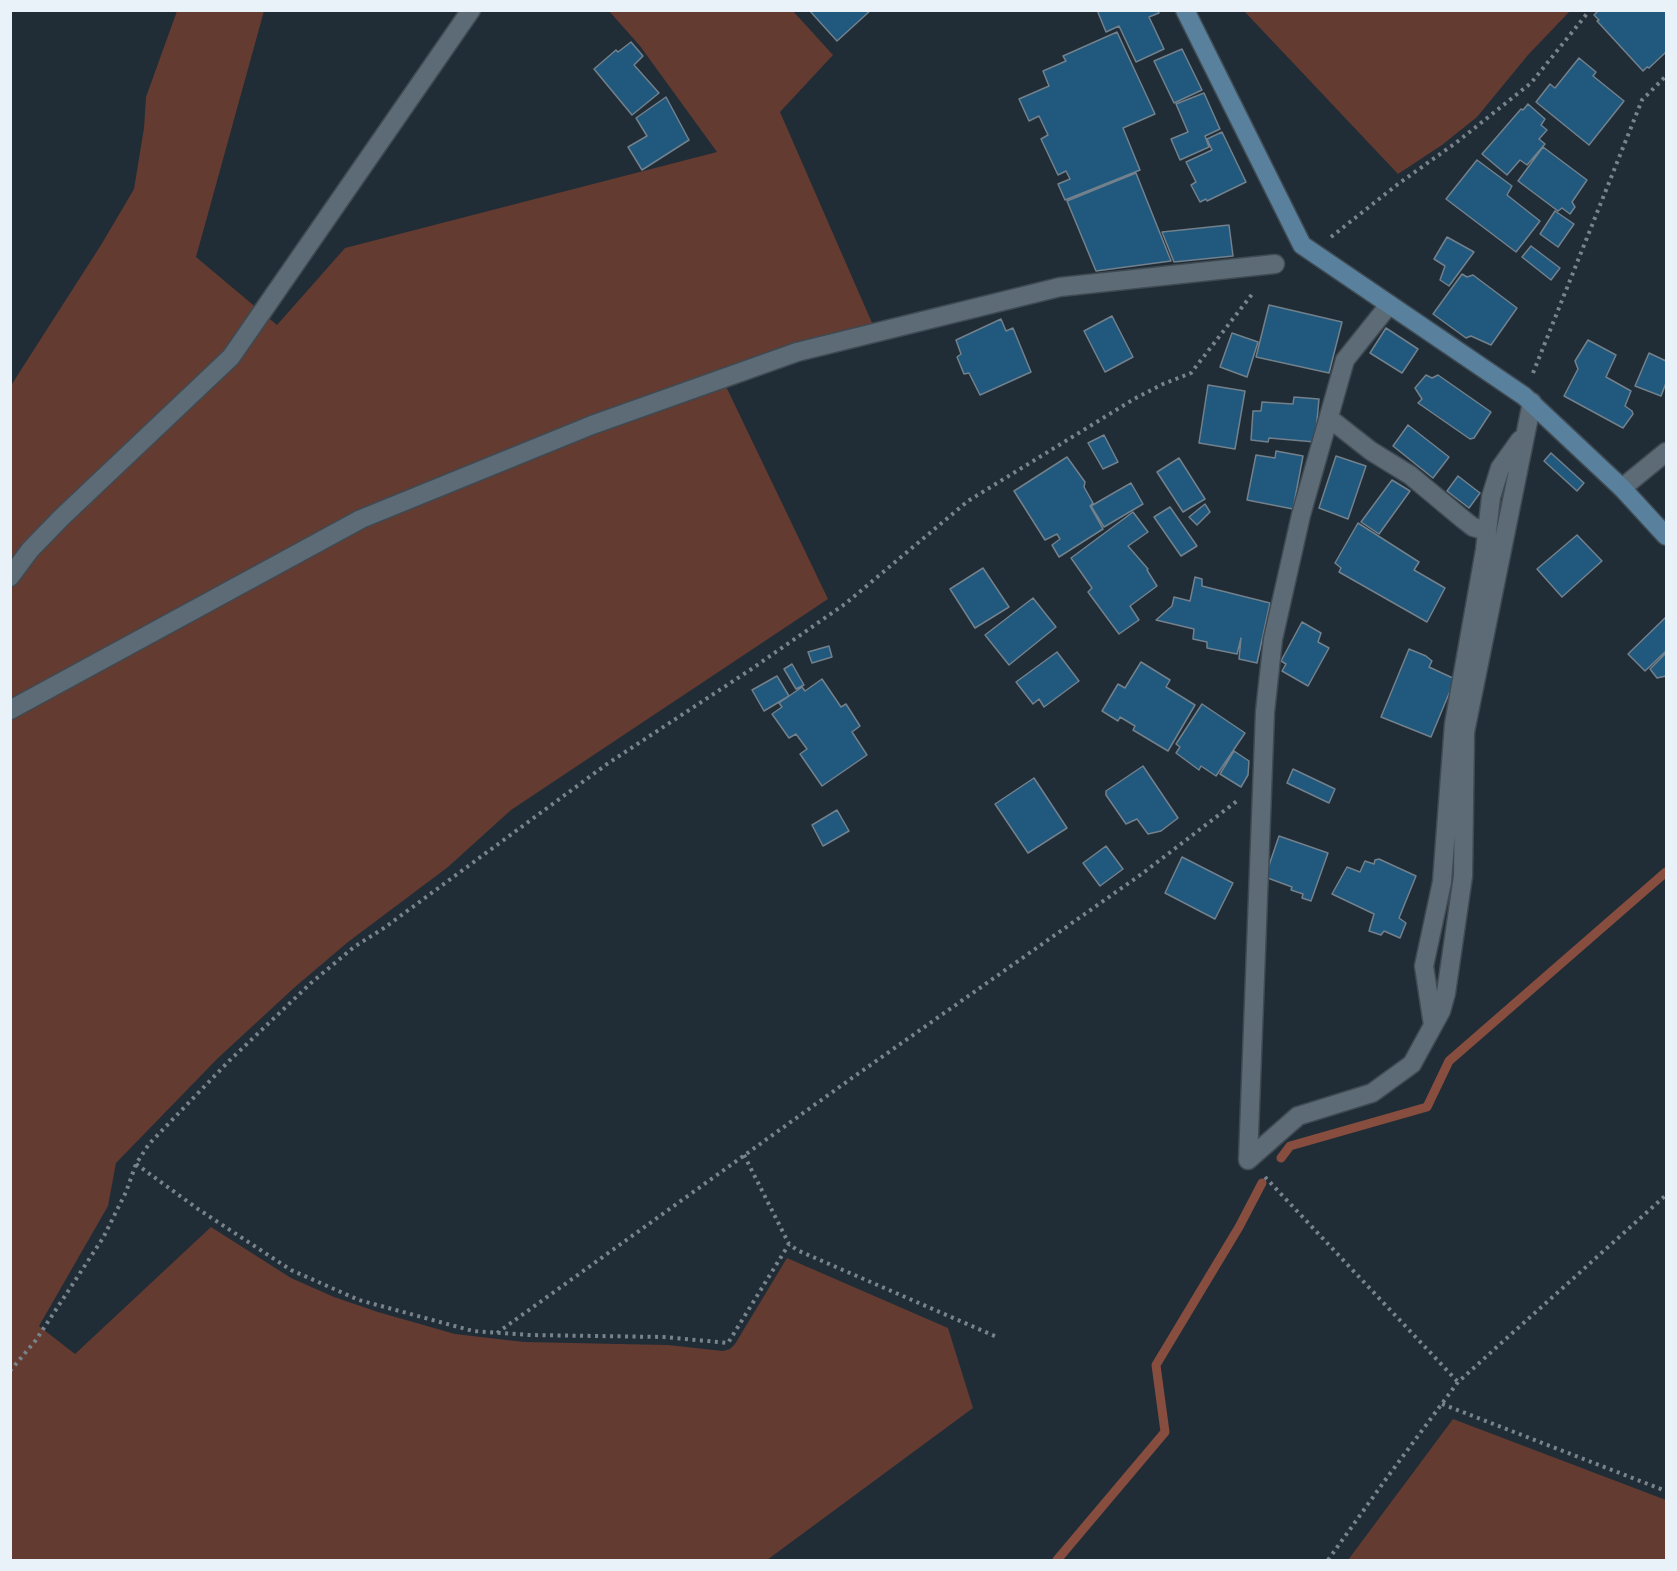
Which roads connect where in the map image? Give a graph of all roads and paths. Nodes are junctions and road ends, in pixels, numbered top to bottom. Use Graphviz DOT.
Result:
graph roads {
  1 [pos="471,10"];
  2 [pos="1185,10"];
  3 [pos="1590,10"];
  4 [pos="1666,76"];
  5 [pos="1312,252"];
  6 [pos="1275,264"];
  7 [pos="1389,305"];
  8 [pos="1528,399"];
  9 [pos="1329,418"];
  10 [pos="1524,436"];
  11 [pos="1666,452"];
  12 [pos="1623,488"];
  13 [pos="1487,531"];
  14 [pos="1666,536"];
  15 [pos="10,577"];
  16 [pos="10,710"];
  17 [pos="1262,783"];
  18 [pos="1434,1027"];
  19 [pos="744,1155"];
  20 [pos="1248,1160"];
  21 [pos="136,1164"];
  22 [pos="1666,1195"];
  23 [pos="789,1244"];
  24 [pos="497,1333"];
  25 [pos="997,1337"];
  26 [pos="10,1371"];
  27 [pos="1458,1382"];
  28 [pos="1442,1404"];
  29 [pos="1666,1491"];
  30 [pos="1328,1560"];
  1 -- 15 [label="street"];
  2 -- 5 [label="street"];
  3 -- 5 [label="path"];
  4 -- 8 [label="path"];
  5 -- 7 [label="street"];
  6 -- 16 [label="street"];
  6 -- 21 [label="path"];
  7 -- 8 [label="street"];
  7 -- 9 [label="street"];
  8 -- 10 [label="street"];
  8 -- 12 [label="street"];
  9 -- 13 [label="street"];
  9 -- 17 [label="street"];
  10 -- 13 [label="street"];
  10 -- 18 [label="street"];
  11 -- 12 [label="street"];
  12 -- 14 [label="street"];
  13 -- 18 [label="street"];
  17 -- 19 [label="path"];
  17 -- 20 [label="street"];
  18 -- 20 [label="street"];
  19 -- 23 [label="path"];
  19 -- 24 [label="path"];
  20 -- 27 [label="path"];
  21 -- 24 [label="path"];
  21 -- 26 [label="path"];
  22 -- 27 [label="path"];
  23 -- 24 [label="path"];
  23 -- 25 [label="path"];
  27 -- 28 [label="path"];
  28 -- 29 [label="path"];
  28 -- 30 [label="path"];
}
